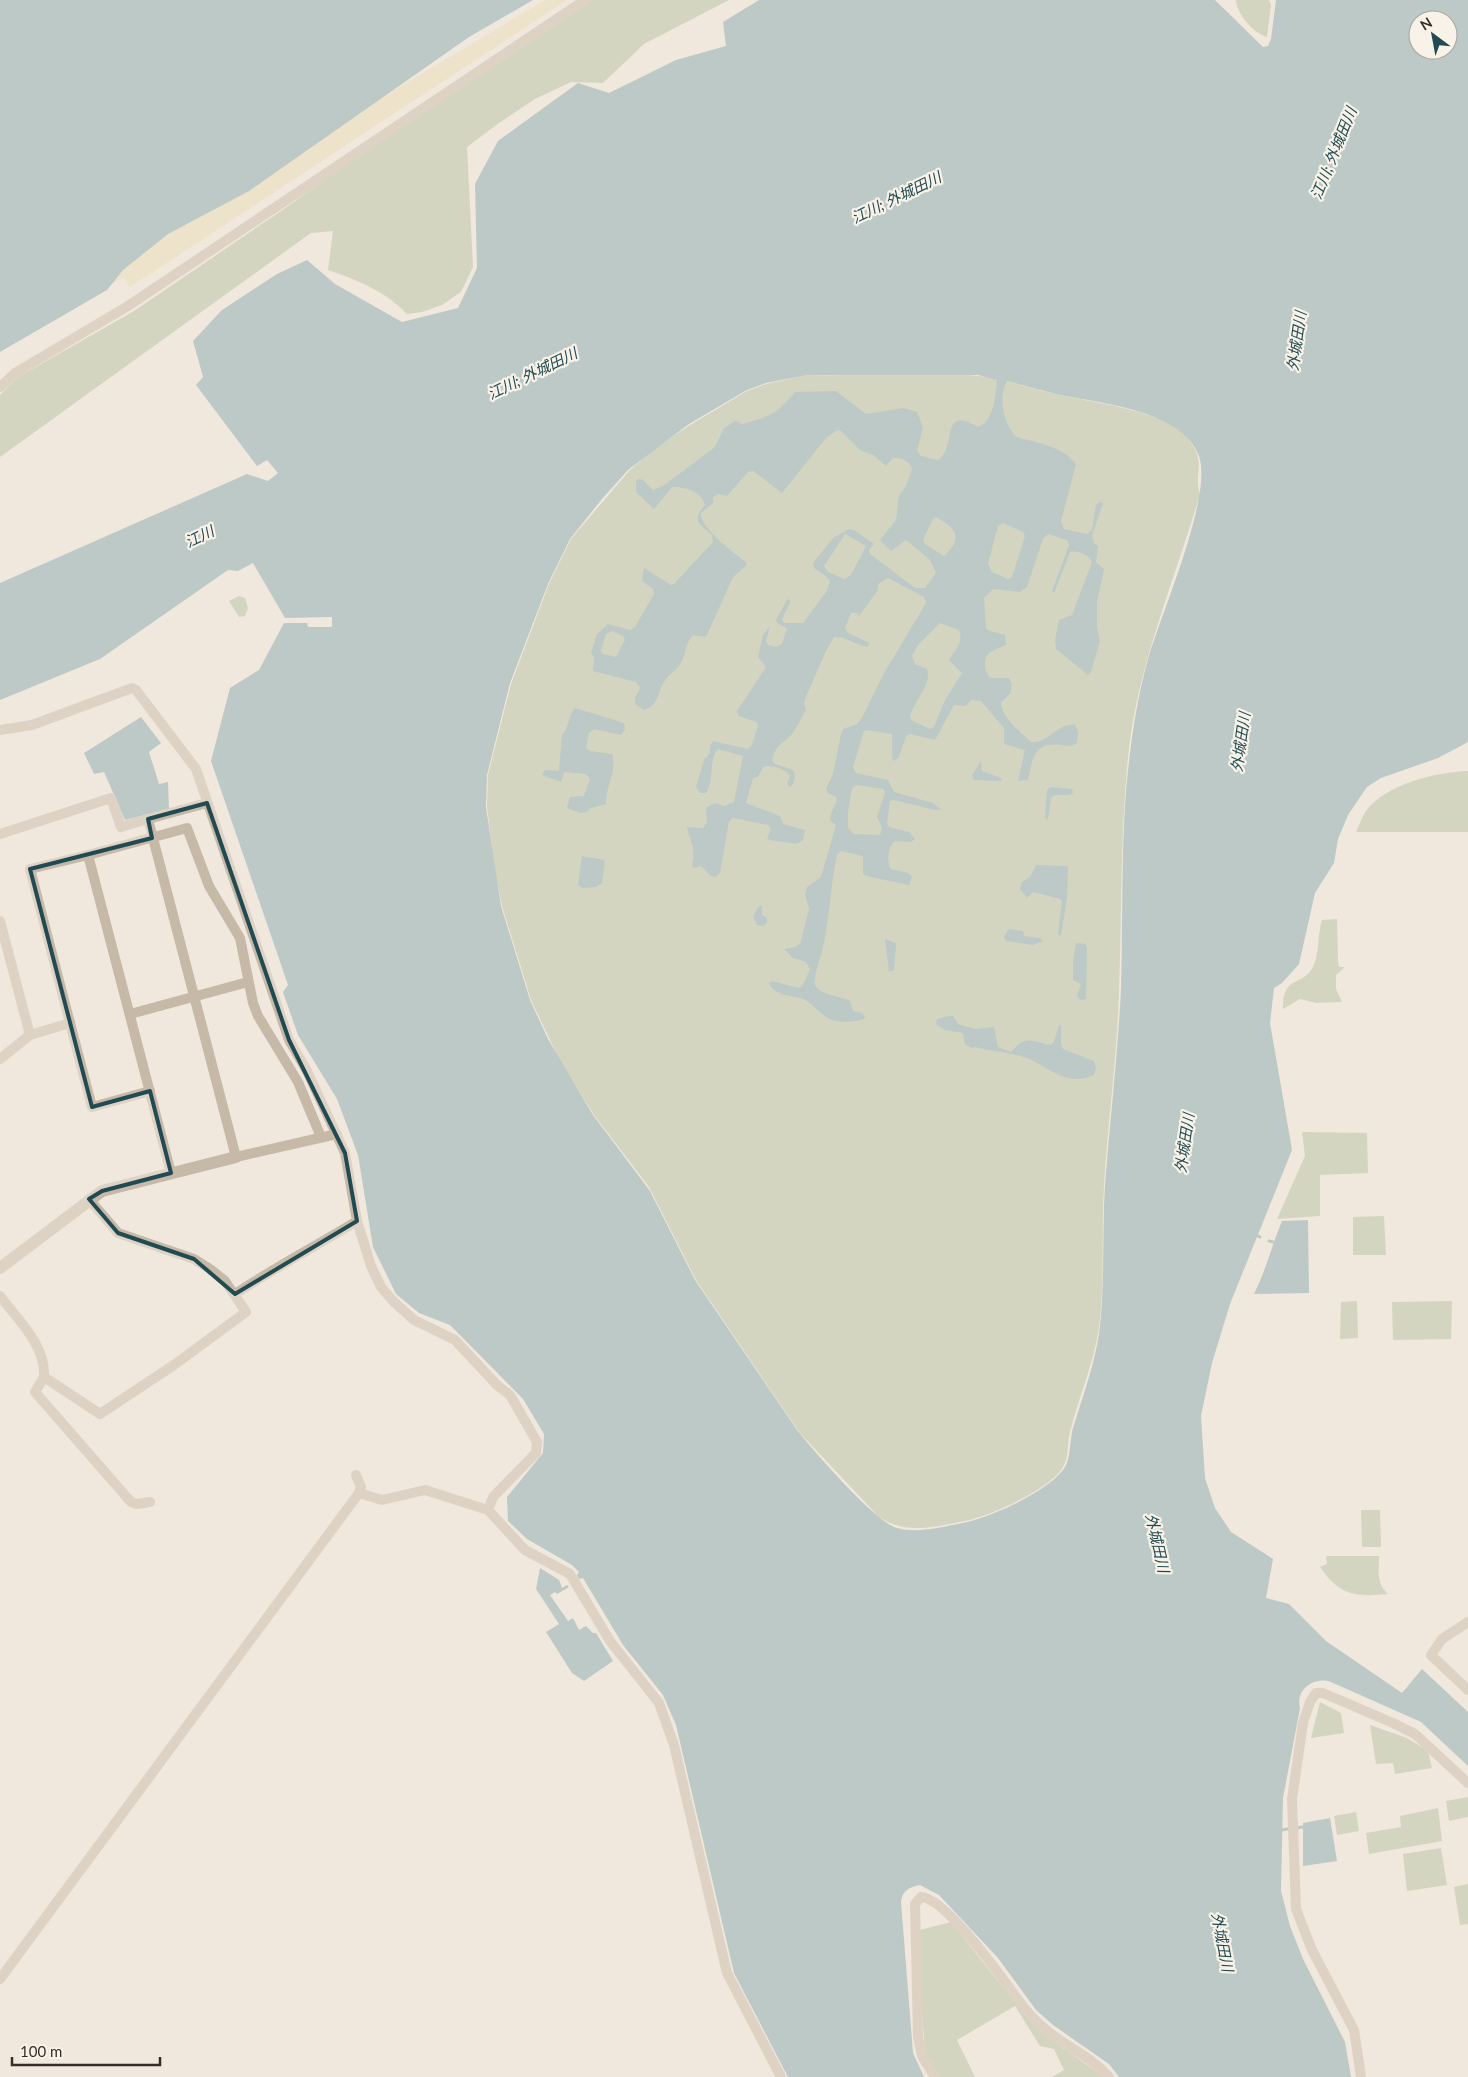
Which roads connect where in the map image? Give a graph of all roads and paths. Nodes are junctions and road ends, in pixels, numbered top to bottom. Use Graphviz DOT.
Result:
graph roads {
  1 [pos="585,0"];
  2 [pos="0,387"];
  3 [pos="0,730"];
  4 [pos="207,803"];
  5 [pos="148,819"];
  6 [pos="0,834"];
  7 [pos="152,838"];
  8 [pos="88,854"];
  9 [pos="0,920"];
  10 [pos="248,982"];
  11 [pos="194,996"];
  12 [pos="130,1014"];
  13 [pos="70,1023"];
  14 [pos="30,1035"];
  15 [pos="0,1059"];
  16 [pos="150,1091"];
  17 [pos="336,1134"];
  18 [pos="321,1137"];
  19 [pos="236,1157"];
  20 [pos="171,1173"];
  21 [pos="89,1199"];
  22 [pos="357,1221"];
  23 [pos="0,1268"];
  24 [pos="235,1294"];
  25 [pos="0,1296"];
  26 [pos="44,1377"];
  27 [pos="356,1475"];
  28 [pos="359,1493"];
  29 [pos="150,1502"];
  30 [pos="488,1510"];
  31 [pos="1468,1622"];
  32 [pos="1468,1690"];
  33 [pos="1468,1783"];
  34 [pos="0,1980"];
  35 [pos="781,2077"];
  36 [pos="935,2077"];
  37 [pos="1109,2077"];
  38 [pos="1361,2077"];
  1 -- 2 [label="street"];
  3 -- 4 [label="street"];
  4 -- 5 [label="street"];
  4 -- 17 [label="street"];
  5 -- 6 [label="street"];
  5 -- 7 [label="street"];
  7 -- 8 [label="street"];
  7 -- 10 [label="street"];
  7 -- 11 [label="street"];
  8 -- 12 [label="street"];
  8 -- 13 [label="street"];
  9 -- 14 [label="street"];
  10 -- 11 [label="street"];
  10 -- 18 [label="street"];
  11 -- 12 [label="street"];
  11 -- 19 [label="street"];
  12 -- 16 [label="street"];
  13 -- 14 [label="street"];
  13 -- 16 [label="street"];
  14 -- 15 [label="street"];
  16 -- 20 [label="street"];
  17 -- 18 [label="street"];
  17 -- 22 [label="street"];
  18 -- 19 [label="street"];
  19 -- 20 [label="street"];
  20 -- 21 [label="street"];
  21 -- 23 [label="street"];
  21 -- 24 [label="street"];
  22 -- 24 [label="street"];
  22 -- 30 [label="street"];
  24 -- 26 [label="street"];
  25 -- 26 [label="street"];
  26 -- 29 [label="street"];
  27 -- 28 [label="street"];
  28 -- 30 [label="street"];
  28 -- 34 [label="street"];
  30 -- 35 [label="street"];
  31 -- 32 [label="street"];
  33 -- 38 [label="street"];
  36 -- 37 [label="street"];
}
